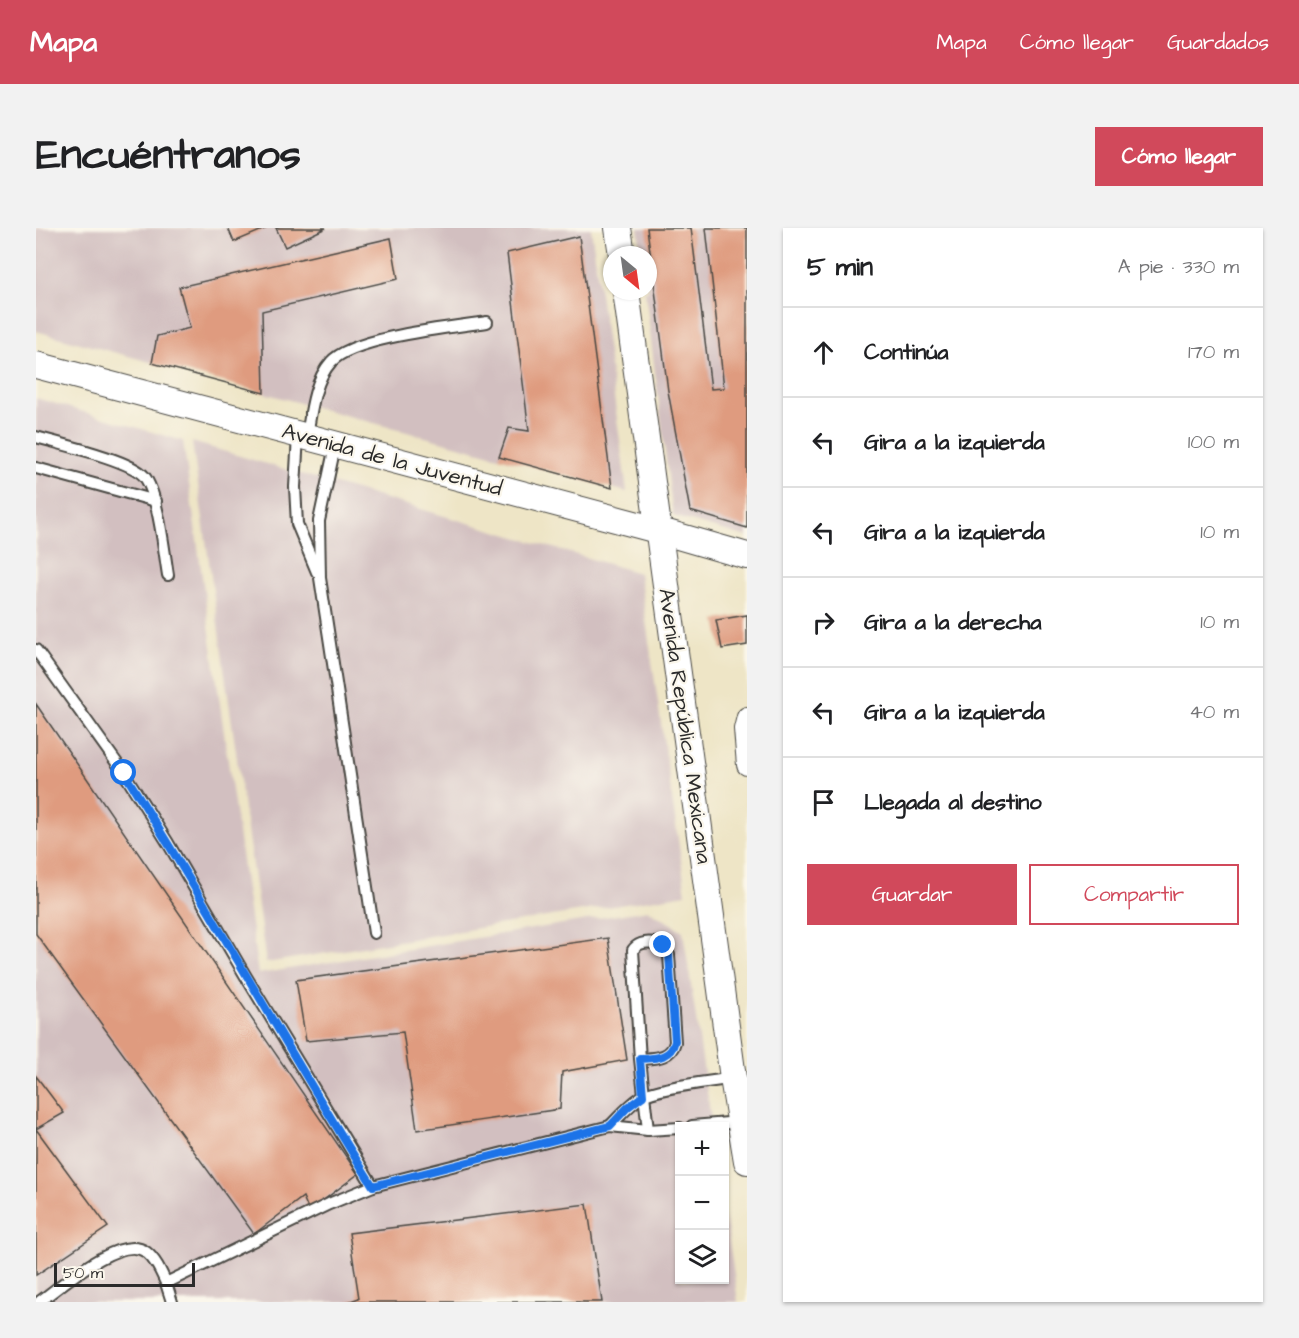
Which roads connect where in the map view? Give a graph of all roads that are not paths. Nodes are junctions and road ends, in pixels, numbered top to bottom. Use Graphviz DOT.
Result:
graph roads {
  1 [pos="618,228"];
  2 [pos="621,246"];
  3 [pos="627,300"];
  4 [pos="487,322"];
  5 [pos="36,367"];
  6 [pos="302,436"];
  7 [pos="36,437"];
  8 [pos="335,446"];
  9 [pos="36,468"];
  10 [pos="156,501"];
  11 [pos="657,530"];
  12 [pos="747,556"];
  13 [pos="168,575"];
  14 [pos="320,578"];
  15 [pos="36,650"];
  16 [pos="747,717"];
  17 [pos="747,765"];
  18 [pos="374,933"];
  19 [pos="640,1059"];
  20 [pos="733,1078"];
  21 [pos="643,1096"];
  22 [pos="740,1122"];
  23 [pos="729,1123"];
  24 [pos="610,1126"];
  25 [pos="675,1128"];
  26 [pos="648,1130"];
  27 [pos="747,1160"];
  28 [pos="373,1186"];
  29 [pos="166,1283"];
  30 [pos="39,1302"];
  31 [pos="172,1302"];
  1 -- 2 [label="street"];
  3 -- 11 [label="street, Avenida República Mexicana"];
  4 -- 6 [label="lane"];
  5 -- 6 [label="street, Avenida de la Juventud"];
  6 -- 8 [label="street, Avenida de la Juventud"];
  6 -- 14 [label="lane"];
  7 -- 10 [label="lane"];
  8 -- 11 [label="street, Avenida de la Juventud"];
  8 -- 14 [label="lane"];
  9 -- 10 [label="lane"];
  10 -- 13 [label="lane"];
  11 -- 12 [label="street, Avenida de la Juventud"];
  11 -- 20 [label="street, Avenida República Mexicana"];
  14 -- 18 [label="lane"];
  15 -- 28 [label="lane"];
  16 -- 17 [label="street"];
  19 -- 19 [label="lane"];
  19 -- 21 [label="lane"];
  20 -- 21 [label="lane"];
  20 -- 22 [label="street, Avenida República Mexicana"];
  21 -- 24 [label="lane"];
  21 -- 26 [label="lane"];
  22 -- 23 [label="lane"];
  22 -- 27 [label="street, Avenida República Mexicana"];
  24 -- 26 [label="lane"];
  24 -- 28 [label="lane"];
  25 -- 26 [label="lane"];
  28 -- 29 [label="lane"];
  29 -- 30 [label="lane"];
  29 -- 31 [label="lane"];
}
